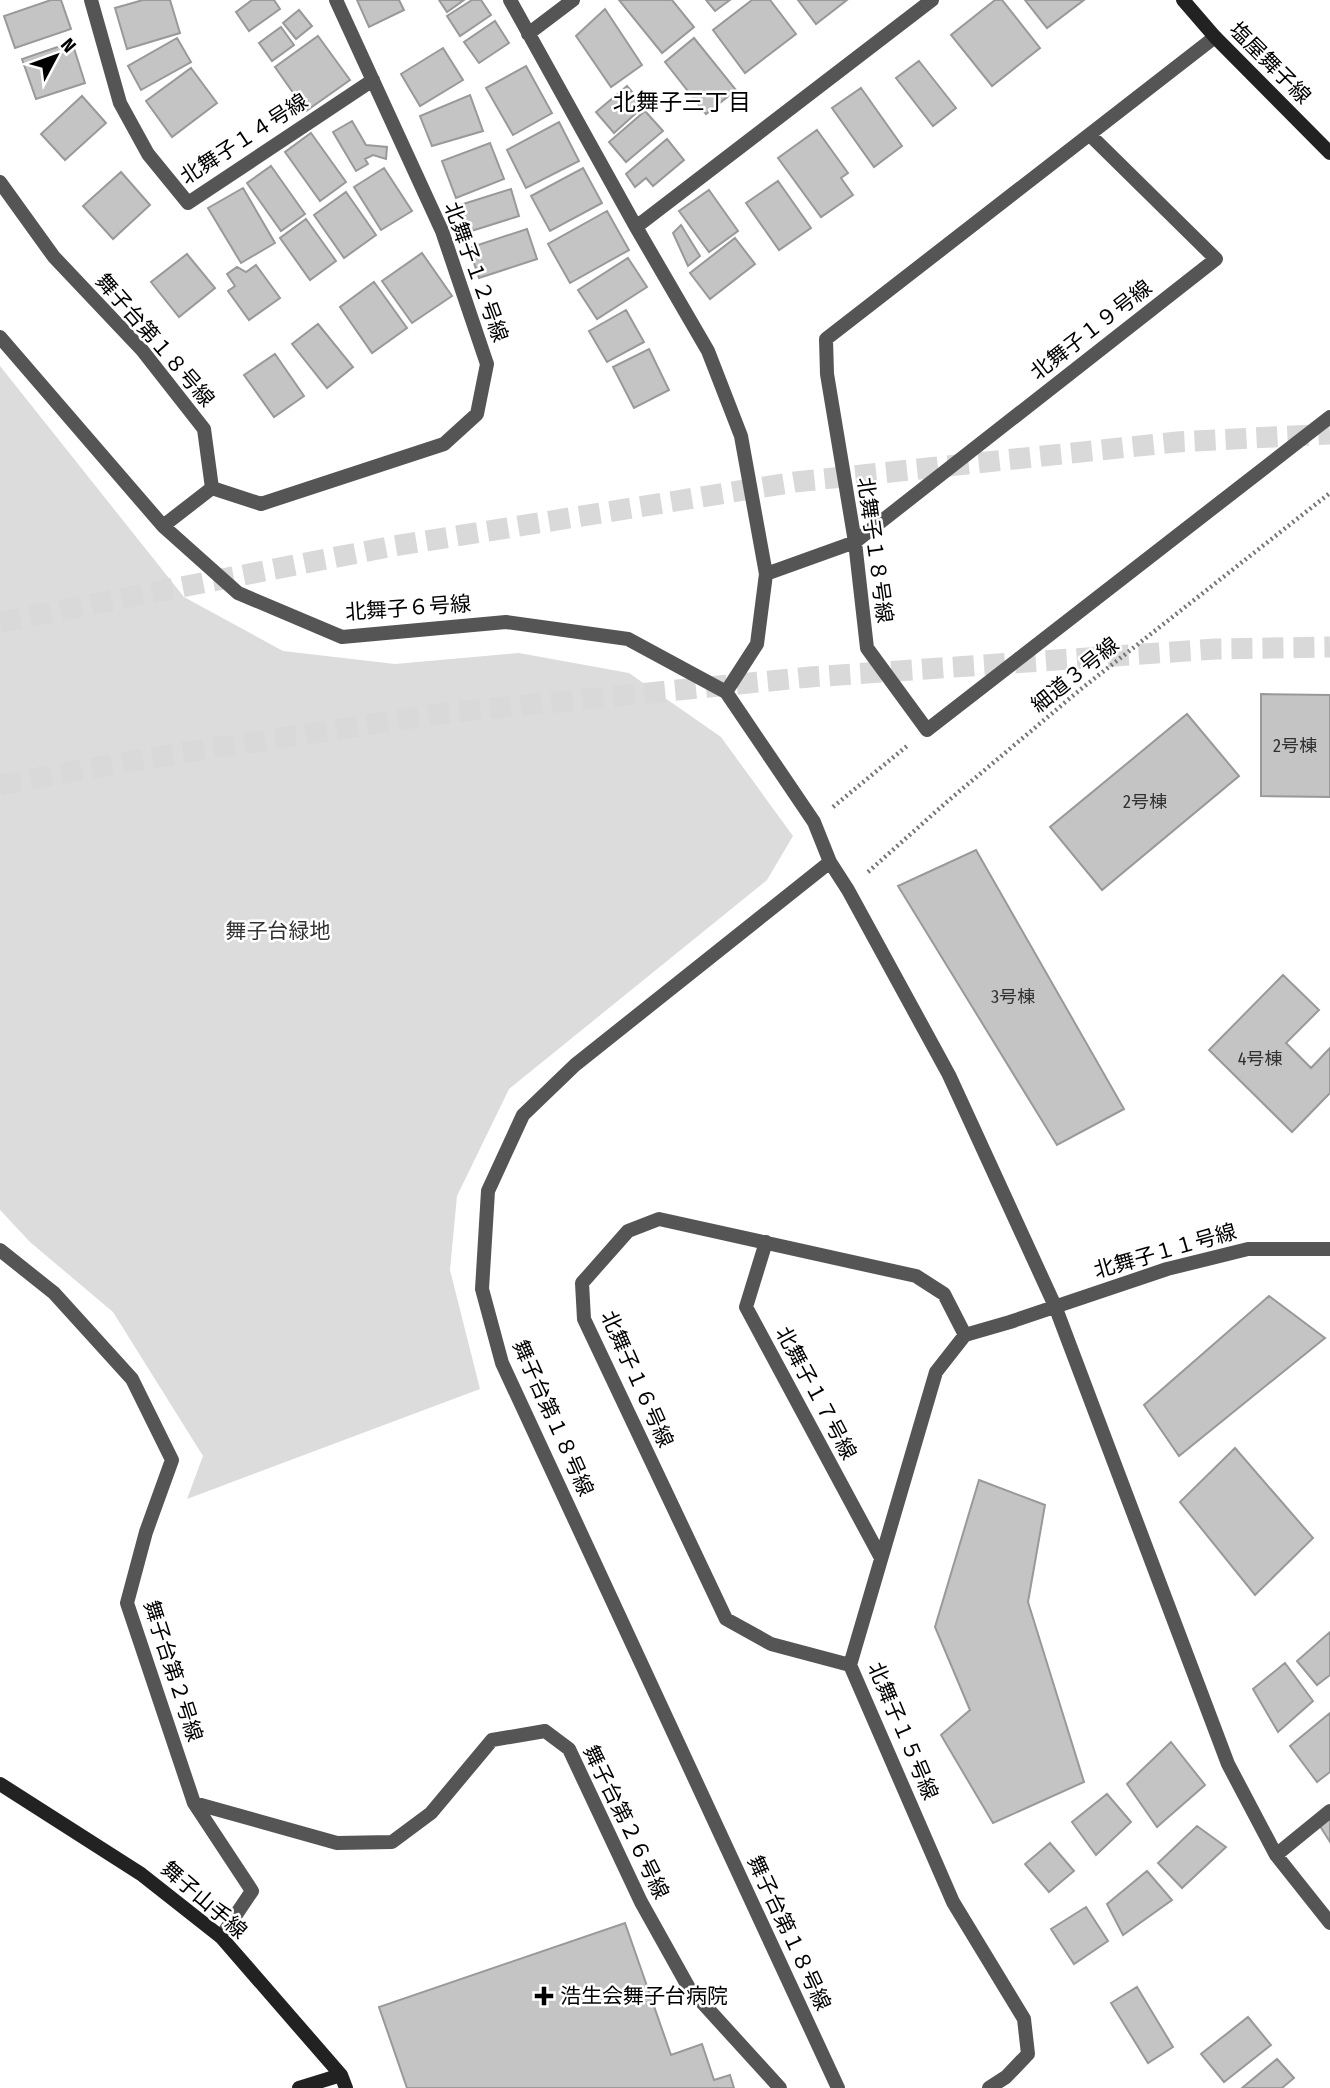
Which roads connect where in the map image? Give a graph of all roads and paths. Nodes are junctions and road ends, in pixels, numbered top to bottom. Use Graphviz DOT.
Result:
graph roads {
  1 [pos="91,0"];
  2 [pos="336,0"];
  3 [pos="510,0"];
  4 [pos="573,0"];
  5 [pos="932,0"];
  6 [pos="1183,0"];
  7 [pos="528,34"];
  8 [pos="1215,37"];
  9 [pos="373,80"];
  10 [pos="1091,136"];
  11 [pos="1330,153"];
  12 [pos="0,183"];
  13 [pos="636,227"];
  14 [pos="0,337"];
  15 [pos="1330,416"];
  16 [pos="212,488"];
  17 [pos="1330,493"];
  18 [pos="163,526"];
  19 [pos="855,542"];
  20 [pos="766,574"];
  21 [pos="726,692"];
  22 [pos="927,730"];
  23 [pos="814,822"];
  24 [pos="830,862"];
  25 [pos="848,890"];
  26 [pos="766,1242"];
  27 [pos="1330,1249"];
  28 [pos="0,1250"];
  29 [pos="1055,1306"];
  30 [pos="965,1335"];
  31 [pos="881,1558"];
  32 [pos="850,1665"];
  33 [pos="0,1784"];
  34 [pos="194,1803"];
  35 [pos="1330,1811"];
  36 [pos="1276,1855"];
  37 [pos="1330,1923"];
  38 [pos="221,1937"];
  39 [pos="343,2082"];
  40 [pos="299,2088"];
  41 [pos="780,2088"];
  42 [pos="838,2088"];
  43 [pos="989,2088"];
  1 -- 9 [label="street, 北舞子１４号線"];
  2 -- 9 [label="street, 北舞子１２号線"];
  3 -- 7 [label="street"];
  4 -- 7 [label="street"];
  5 -- 13 [label="street"];
  6 -- 8 [label="street, 塩屋舞子線"];
  7 -- 13 [label="street"];
  8 -- 10 [label="street, 北舞子１８号線"];
  8 -- 11 [label="street, 塩屋舞子線"];
  9 -- 16 [label="street, 北舞子１２号線"];
  10 -- 19 [label="street, 北舞子１８号線"];
  10 -- 19 [label="street, 北舞子１９号線"];
  12 -- 16 [label="street, 舞子台第１８号線"];
  13 -- 20 [label="street"];
  14 -- 18 [label="street, 北舞子６号線"];
  15 -- 22 [label="street"];
  16 -- 18 [label="street"];
  17 -- 25 [label="path, 細道３号線"];
  18 -- 21 [label="street, 北舞子６号線"];
  19 -- 20 [label="street"];
  19 -- 22 [label="street, 北舞子１８号線"];
  20 -- 21 [label="street"];
  21 -- 23 [label="street, 北舞子６号線"];
  22 -- 23 [label="path"];
  23 -- 24 [label="street, 北舞子６号線"];
  24 -- 25 [label="street, 北舞子６号線"];
  24 -- 42 [label="street, 舞子台第１８号線"];
  25 -- 29 [label="street, 北舞子６号線"];
  26 -- 30 [label="street, 北舞子１６号線"];
  26 -- 31 [label="street, 北舞子１７号線"];
  26 -- 32 [label="street, 北舞子１６号線"];
  27 -- 29 [label="street, 北舞子１１号線"];
  28 -- 34 [label="street, 舞子台第２号線"];
  29 -- 30 [label="street"];
  29 -- 36 [label="street, 北舞子６号線"];
  30 -- 31 [label="street, 北舞子１５号線"];
  31 -- 32 [label="street, 北舞子１５号線"];
  32 -- 43 [label="street, 北舞子１５号線"];
  33 -- 38 [label="street, 舞子山手線"];
  34 -- 38 [label="street, 舞子台第２号線"];
  34 -- 41 [label="street, 舞子台第２６号線"];
  35 -- 36 [label="street"];
  36 -- 37 [label="street, 北舞子６号線"];
  38 -- 39 [label="street, 舞子山手線"];
  39 -- 40 [label="street"];
}
